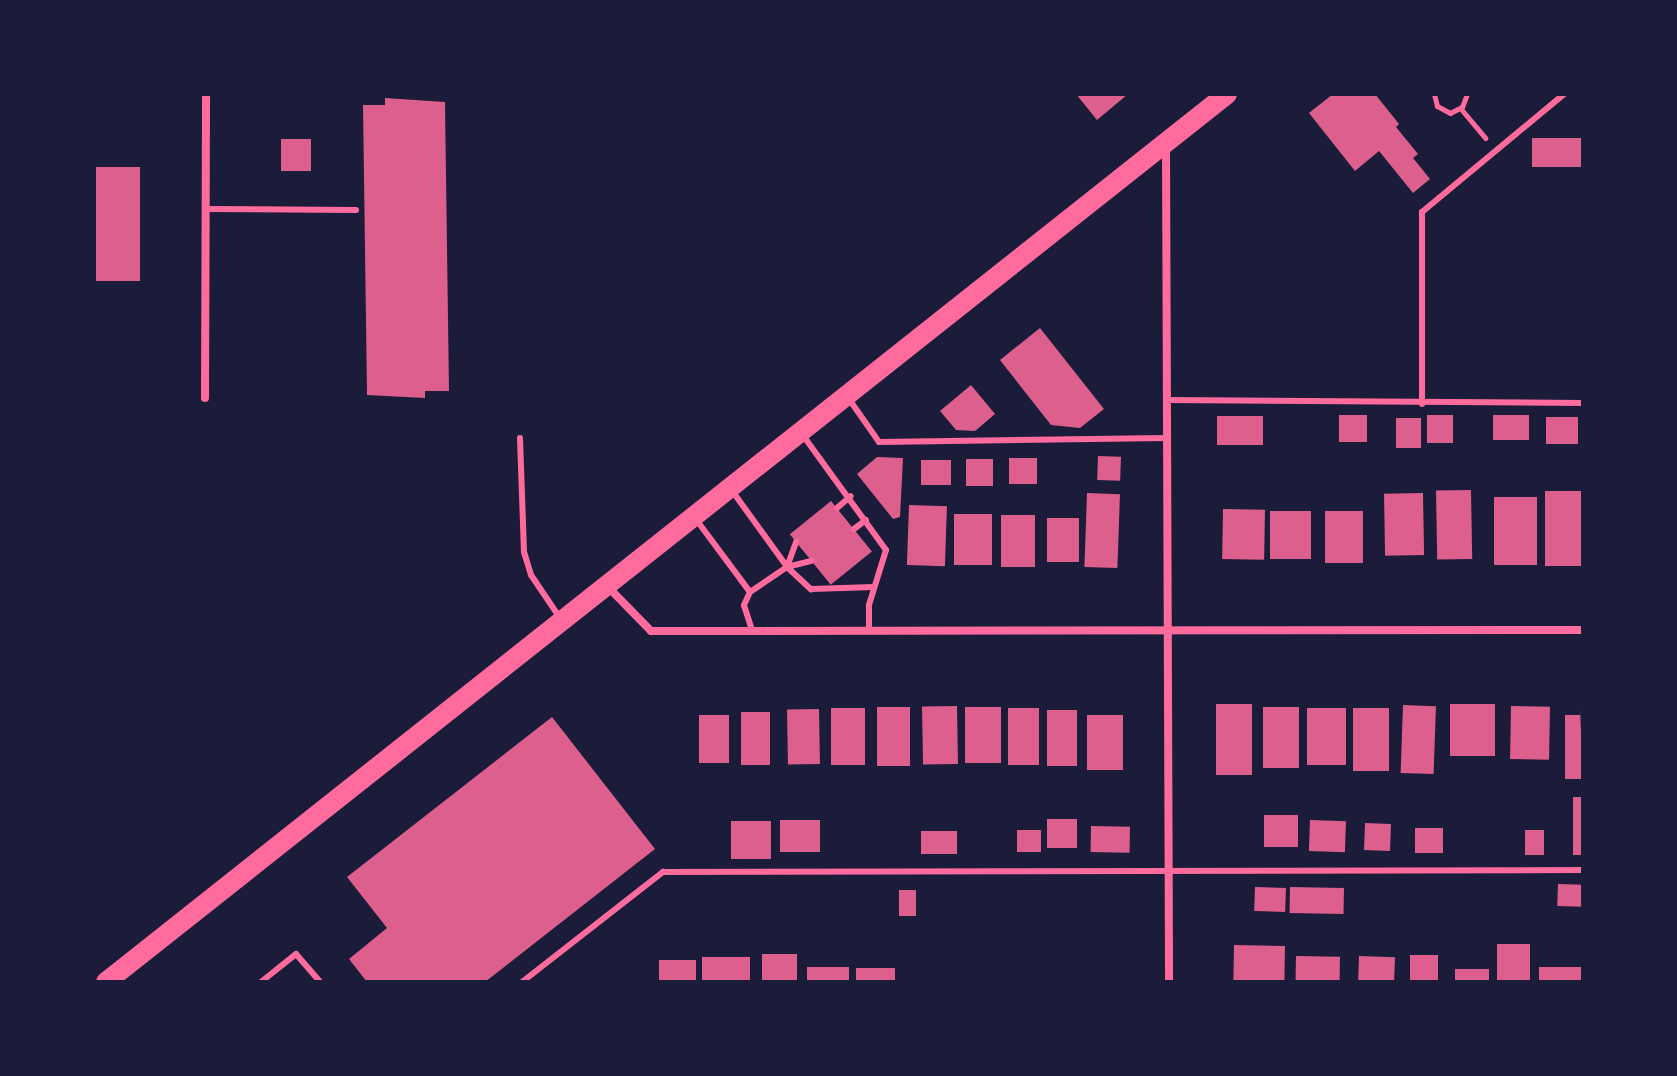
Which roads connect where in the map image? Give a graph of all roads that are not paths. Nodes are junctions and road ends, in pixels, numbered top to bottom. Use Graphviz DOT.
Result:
graph roads {
  1 [pos="206,94"];
  2 [pos="1227,94"];
  3 [pos="1564,94"];
  4 [pos="1166,144"];
  5 [pos="206,209"];
  6 [pos="356,210"];
  7 [pos="846,395"];
  8 [pos="205,398"];
  9 [pos="1167,400"];
  10 [pos="1583,403"];
  11 [pos="1422,404"];
  12 [pos="800,432"];
  13 [pos="520,438"];
  14 [pos="1167,438"];
  15 [pos="730,487"];
  16 [pos="851,496"];
  17 [pos="837,508"];
  18 [pos="694,516"];
  19 [pos="866,520"];
  20 [pos="854,529"];
  21 [pos="796,542"];
  22 [pos="811,561"];
  23 [pos="787,567"];
  24 [pos="606,586"];
  25 [pos="874,587"];
  26 [pos="750,592"];
  27 [pos="562,621"];
  28 [pos="752,630"];
  29 [pos="869,630"];
  30 [pos="1168,630"];
  31 [pos="1583,630"];
  32 [pos="1168,870"];
  33 [pos="1583,870"];
  34 [pos="106,982"];
  35 [pos="261,982"];
  36 [pos="320,982"];
  37 [pos="522,982"];
  38 [pos="1169,982"];
  1 -- 5 [label="street"];
  2 -- 4 [label="main road"];
  3 -- 11 [label="lane"];
  4 -- 7 [label="main road"];
  4 -- 9 [label="street"];
  5 -- 6 [label="lane"];
  5 -- 8 [label="street"];
  7 -- 12 [label="main road"];
  7 -- 14 [label="lane"];
  9 -- 11 [label="lane"];
  9 -- 14 [label="street"];
  10 -- 11 [label="lane"];
  12 -- 15 [label="main road"];
  12 -- 16 [label="lane"];
  13 -- 27 [label="lane"];
  14 -- 30 [label="street"];
  15 -- 18 [label="main road"];
  15 -- 23 [label="lane"];
  16 -- 17 [label="lane"];
  16 -- 19 [label="lane"];
  18 -- 24 [label="main road"];
  18 -- 26 [label="lane"];
  19 -- 20 [label="lane"];
  19 -- 25 [label="lane"];
  21 -- 23 [label="lane"];
  22 -- 23 [label="lane"];
  23 -- 25 [label="lane"];
  23 -- 26 [label="lane"];
  24 -- 27 [label="main road"];
  24 -- 28 [label="street"];
  25 -- 29 [label="lane"];
  26 -- 28 [label="lane"];
  27 -- 34 [label="main road"];
  28 -- 29 [label="street"];
  29 -- 30 [label="street"];
  30 -- 31 [label="street"];
  30 -- 32 [label="street"];
  32 -- 33 [label="lane"];
  32 -- 37 [label="lane"];
  32 -- 38 [label="street"];
  35 -- 36 [label="lane"];
}
